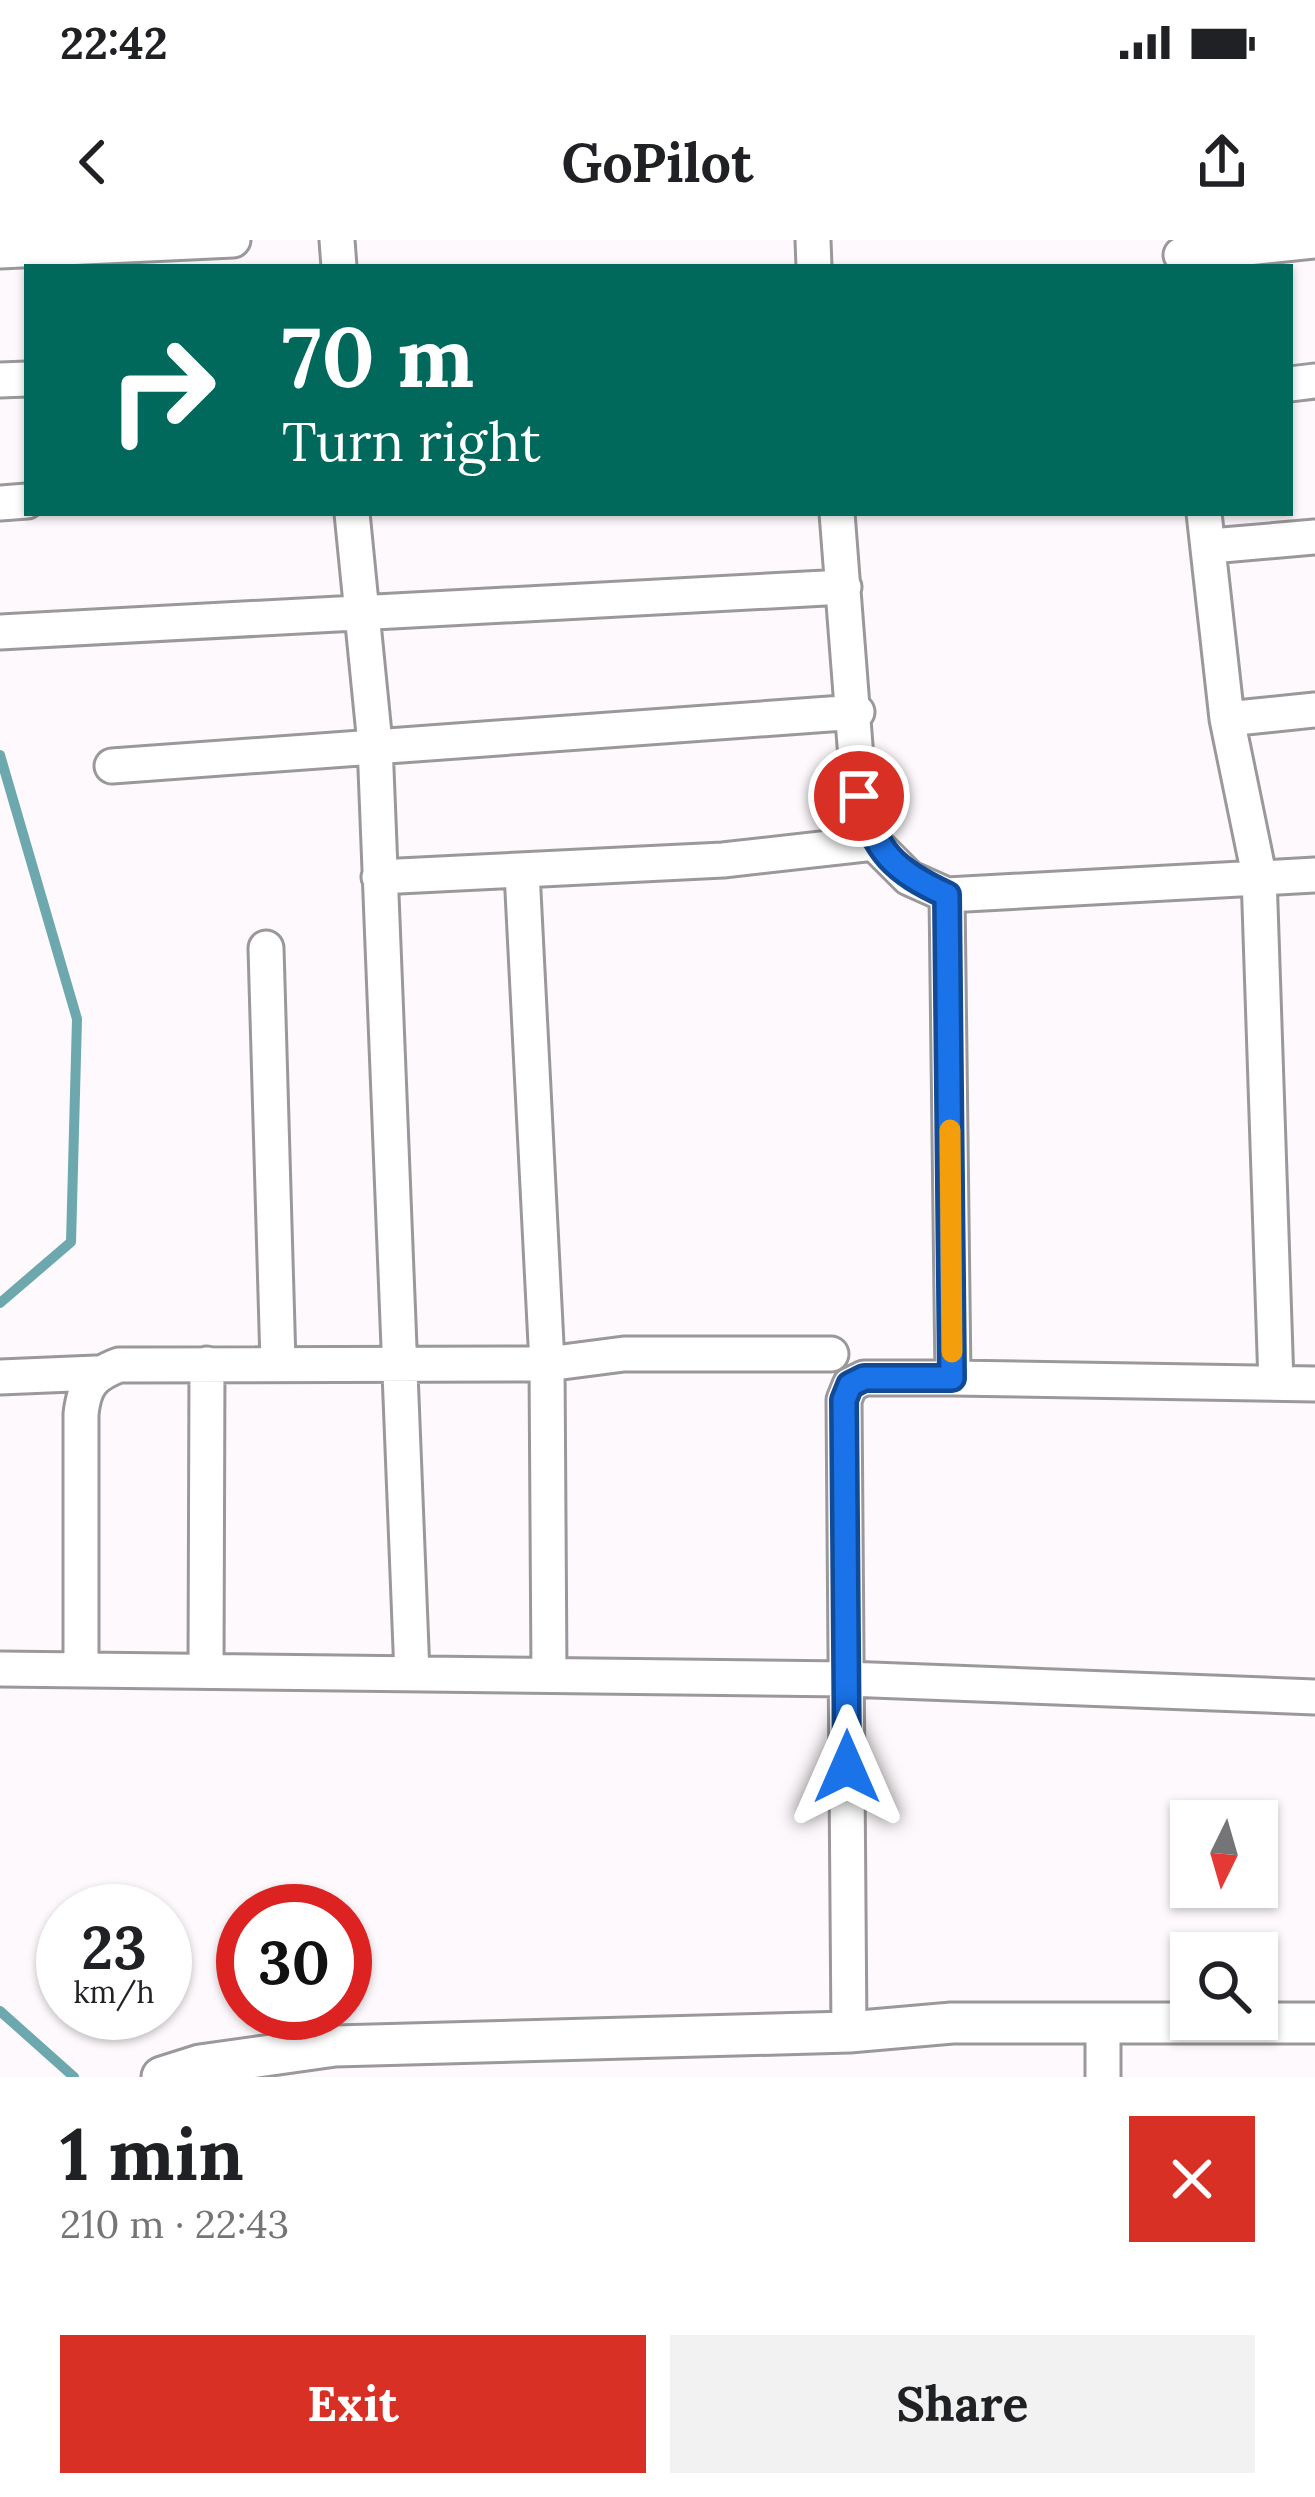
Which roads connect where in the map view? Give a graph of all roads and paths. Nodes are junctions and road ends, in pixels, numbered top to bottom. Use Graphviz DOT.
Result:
graph roads {
  1 [pos="233,240"];
  2 [pos="1315,241"];
  3 [pos="0,251"];
  4 [pos="1180,254"];
  5 [pos="352,516"];
  6 [pos="836,516"];
  7 [pos="1207,529"];
  8 [pos="1315,537"];
  9 [pos="844,587"];
  10 [pos="362,613"];
  11 [pos="0,632"];
  12 [pos="1315,710"];
  13 [pos="856,712"];
  14 [pos="1227,719"];
  15 [pos="375,744"];
  16 [pos="112,766"];
  17 [pos="874,843"];
  18 [pos="522,872"];
  19 [pos="1259,875"];
  20 [pos="1315,875"];
  21 [pos="379,877"];
  22 [pos="947,895"];
  23 [pos="266,948"];
  24 [pos="831,1354"];
  25 [pos="400,1362"];
  26 [pos="207,1364"];
  27 [pos="278,1364"];
  28 [pos="547,1364"];
  29 [pos="96,1373"];
  30 [pos="0,1376"];
  31 [pos="952,1378"];
  32 [pos="1276,1383"];
  33 [pos="1315,1384"];
  34 [pos="0,1669"];
  35 [pos="81,1670"];
  36 [pos="206,1671"];
  37 [pos="412,1674"];
  38 [pos="549,1675"];
  39 [pos="846,1679"];
  40 [pos="1315,1697"];
  41 [pos="1102,2023"];
  42 [pos="1315,2023"];
  43 [pos="849,2032"];
  44 [pos="181,2071"];
  45 [pos="1103,2077"];
  1 -- 3 [label="street"];
  2 -- 4 [label="street"];
  5 -- 10 [label="street"];
  6 -- 9 [label="street"];
  7 -- 8 [label="street"];
  7 -- 14 [label="street"];
  9 -- 10 [label="street"];
  9 -- 13 [label="street"];
  10 -- 11 [label="street"];
  10 -- 15 [label="street"];
  12 -- 14 [label="street"];
  13 -- 15 [label="street"];
  13 -- 17 [label="street"];
  14 -- 19 [label="street"];
  15 -- 16 [label="street"];
  15 -- 21 [label="street"];
  17 -- 18 [label="street"];
  17 -- 22 [label="street"];
  18 -- 21 [label="street"];
  18 -- 28 [label="street"];
  19 -- 20 [label="street"];
  19 -- 22 [label="street"];
  19 -- 32 [label="street"];
  21 -- 25 [label="street"];
  22 -- 31 [label="street"];
  23 -- 27 [label="street"];
  24 -- 28 [label="street"];
  25 -- 27 [label="street"];
  25 -- 28 [label="street"];
  25 -- 37 [label="street"];
  26 -- 27 [label="street"];
  26 -- 29 [label="street"];
  26 -- 36 [label="street"];
  28 -- 38 [label="street"];
  29 -- 30 [label="street"];
  29 -- 35 [label="street"];
  31 -- 32 [label="street"];
  31 -- 39 [label="street"];
  32 -- 33 [label="street"];
  34 -- 35 [label="street"];
  35 -- 36 [label="street"];
  36 -- 37 [label="street"];
  37 -- 38 [label="street"];
  38 -- 39 [label="street"];
  39 -- 40 [label="street"];
  39 -- 43 [label="street"];
  41 -- 42 [label="street"];
  41 -- 43 [label="street"];
  41 -- 45 [label="street"];
  43 -- 44 [label="street"];
}
